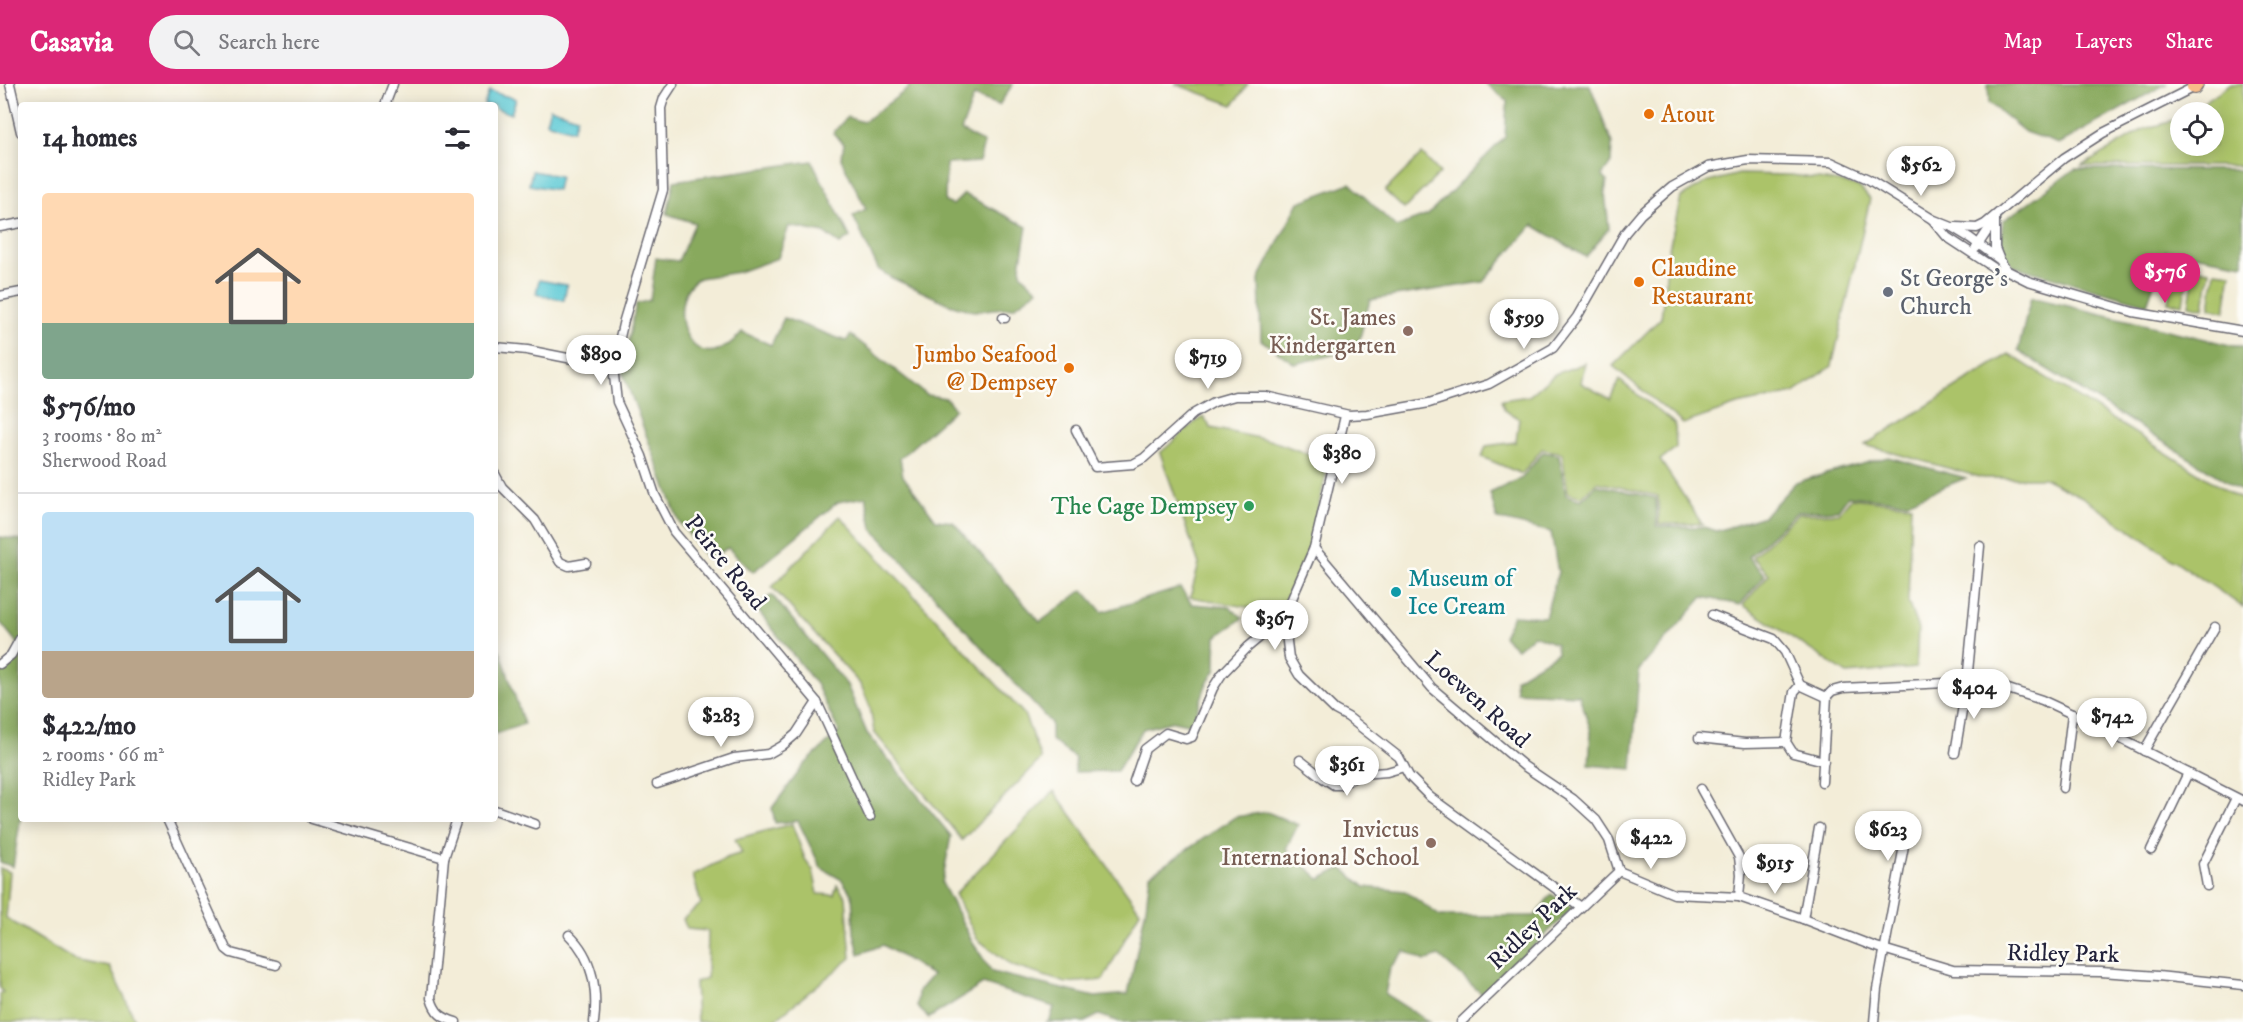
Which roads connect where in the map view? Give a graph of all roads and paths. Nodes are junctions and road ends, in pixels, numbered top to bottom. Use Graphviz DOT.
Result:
graph roads {
  1 [pos="10,84"];
  2 [pos="393,84"];
  3 [pos="673,84"];
  4 [pos="2197,85"];
  5 [pos="387,102"];
  6 [pos="18,119"];
  7 [pos="1995,218"];
  8 [pos="1932,219"];
  9 [pos="18,224"];
  10 [pos="0,227"];
  11 [pos="1952,227"];
  12 [pos="1978,244"];
  13 [pos="1972,254"];
  14 [pos="2000,260"];
  15 [pos="2006,270"];
  16 [pos="18,293"];
  17 [pos="0,296"];
  18 [pos="2243,331"];
  19 [pos="498,347"];
  20 [pos="613,366"];
  21 [pos="1345,416"];
  22 [pos="1076,430"];
  23 [pos="498,480"];
  24 [pos="1980,546"];
  25 [pos="1314,548"];
  26 [pos="586,563"];
  27 [pos="1712,615"];
  28 [pos="1284,617"];
  29 [pos="2215,627"];
  30 [pos="18,642"];
  31 [pos="0,664"];
  32 [pos="1967,682"];
  33 [pos="1800,686"];
  34 [pos="1827,696"];
  35 [pos="817,702"];
  36 [pos="2072,714"];
  37 [pos="1699,738"];
  38 [pos="1786,742"];
  39 [pos="2144,750"];
  40 [pos="1955,753"];
  41 [pos="1300,760"];
  42 [pos="1824,761"];
  43 [pos="1404,767"];
  44 [pos="2188,773"];
  45 [pos="1134,781"];
  46 [pos="1822,782"];
  47 [pos="657,784"];
  48 [pos="2062,788"];
  49 [pos="1701,789"];
  50 [pos="2239,799"];
  51 [pos="498,811"];
  52 [pos="870,817"];
  53 [pos="168,822"];
  54 [pos="322,822"];
  55 [pos="456,822"];
  56 [pos="534,825"];
  57 [pos="1819,828"];
  58 [pos="1906,835"];
  59 [pos="2151,850"];
  60 [pos="444,858"];
  61 [pos="1619,871"];
  62 [pos="2207,886"];
  63 [pos="1739,897"];
  64 [pos="1581,907"];
  65 [pos="1803,919"];
  66 [pos="569,935"];
  67 [pos="1885,949"];
  68 [pos="276,965"];
  69 [pos="2243,985"];
  70 [pos="456,1022"];
  71 [pos="594,1022"];
  72 [pos="1461,1022"];
  73 [pos="1874,1022"];
  1 -- 6 [label="street"];
  2 -- 5 [label="street"];
  3 -- 20 [label="street, Peirce Road"];
  4 -- 7 [label="street"];
  7 -- 11 [label="street"];
  7 -- 12 [label="street"];
  7 -- 14 [label="street"];
  8 -- 11 [label="street"];
  8 -- 13 [label="street"];
  8 -- 21 [label="street"];
  9 -- 10 [label="street"];
  11 -- 12 [label="street"];
  12 -- 13 [label="street"];
  12 -- 14 [label="street"];
  13 -- 15 [label="street"];
  14 -- 15 [label="street"];
  15 -- 18 [label="street"];
  16 -- 17 [label="street"];
  19 -- 20 [label="street"];
  20 -- 35 [label="street, Peirce Road"];
  21 -- 22 [label="street"];
  21 -- 25 [label="street"];
  23 -- 26 [label="street"];
  24 -- 32 [label="street"];
  25 -- 28 [label="street"];
  25 -- 61 [label="street, Loewen Road"];
  27 -- 33 [label="street"];
  28 -- 43 [label="street"];
  28 -- 45 [label="street"];
  29 -- 39 [label="street"];
  30 -- 31 [label="street"];
  32 -- 34 [label="street"];
  32 -- 36 [label="street"];
  32 -- 40 [label="street"];
  33 -- 34 [label="street"];
  33 -- 38 [label="street"];
  34 -- 42 [label="street"];
  35 -- 47 [label="street"];
  35 -- 52 [label="street, Peirce Road"];
  36 -- 39 [label="street"];
  36 -- 48 [label="street"];
  37 -- 38 [label="street"];
  38 -- 42 [label="street"];
  39 -- 44 [label="street"];
  41 -- 43 [label="street"];
  42 -- 46 [label="street"];
  43 -- 64 [label="street"];
  44 -- 50 [label="street"];
  44 -- 59 [label="street"];
  49 -- 63 [label="street"];
  50 -- 62 [label="street"];
  51 -- 56 [label="street"];
  53 -- 68 [label="street"];
  54 -- 60 [label="street"];
  55 -- 60 [label="street"];
  57 -- 65 [label="street"];
  58 -- 67 [label="street"];
  60 -- 70 [label="street"];
  61 -- 63 [label="street, Ridley Park"];
  61 -- 64 [label="street, Ridley Park"];
  63 -- 65 [label="street, Ridley Park"];
  64 -- 72 [label="street, Ridley Park"];
  65 -- 67 [label="street, Ridley Park"];
  66 -- 71 [label="street"];
  67 -- 69 [label="street, Ridley Park"];
  67 -- 73 [label="street"];
}
